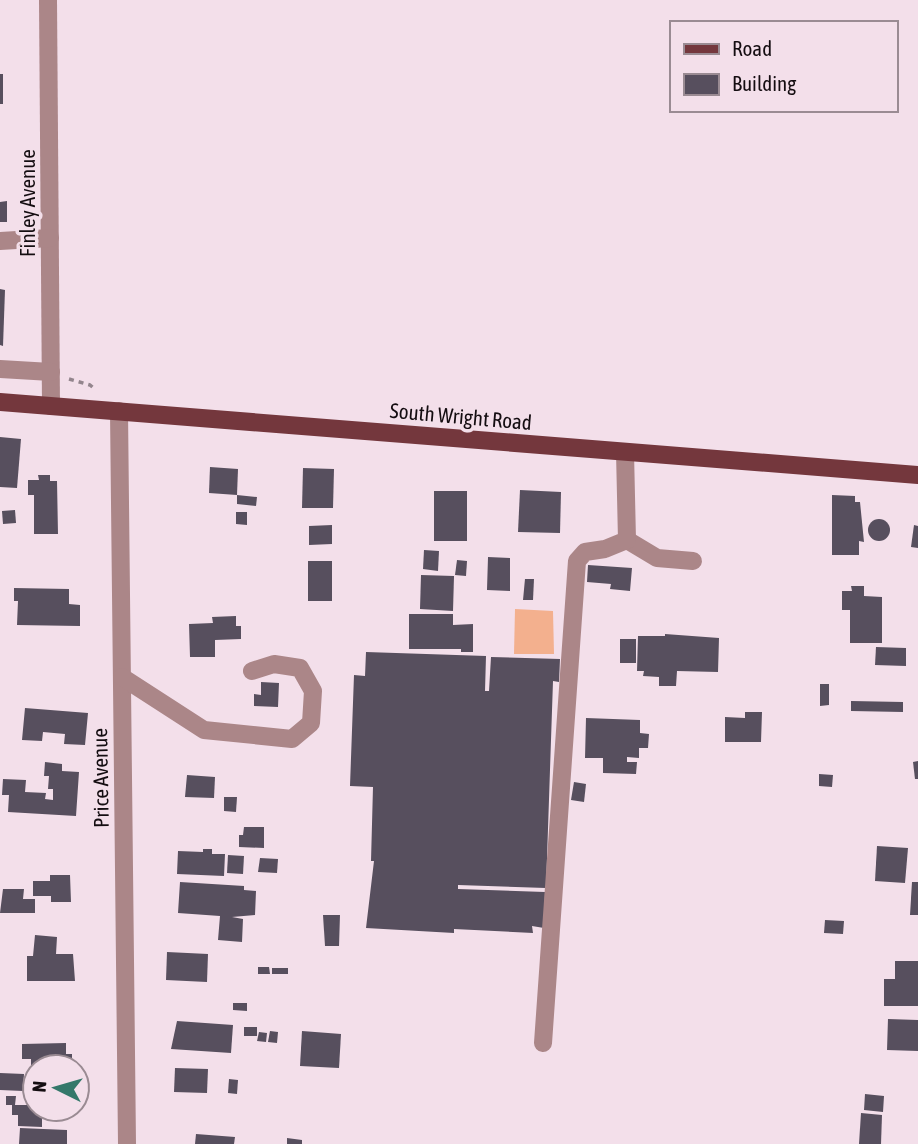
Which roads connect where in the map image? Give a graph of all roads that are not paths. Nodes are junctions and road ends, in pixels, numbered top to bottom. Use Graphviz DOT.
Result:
graph roads {
  1 [pos="48,0"];
  2 [pos="50,239"];
  3 [pos="0,241"];
  4 [pos="0,369"];
  5 [pos="51,372"];
  6 [pos="0,402"];
  7 [pos="51,406"];
  8 [pos="119,411"];
  9 [pos="625,452"];
  10 [pos="918,475"];
  11 [pos="627,540"];
  12 [pos="693,561"];
  13 [pos="252,671"];
  14 [pos="122,677"];
  15 [pos="543,1043"];
  16 [pos="127,1144"];
  1 -- 2 [label="street, Finley Avenue"];
  2 -- 3 [label="street"];
  2 -- 5 [label="street, Finley Avenue"];
  4 -- 5 [label="street"];
  5 -- 7 [label="street, Finley Avenue"];
  6 -- 7 [label="main road, South Wright Road"];
  7 -- 8 [label="main road, South Wright Road"];
  8 -- 9 [label="main road, South Wright Road"];
  8 -- 14 [label="street, Price Avenue"];
  9 -- 10 [label="main road, South Wright Road"];
  9 -- 11 [label="street"];
  11 -- 12 [label="street"];
  11 -- 15 [label="street"];
  13 -- 14 [label="street"];
  14 -- 16 [label="street, Price Avenue"];
}
